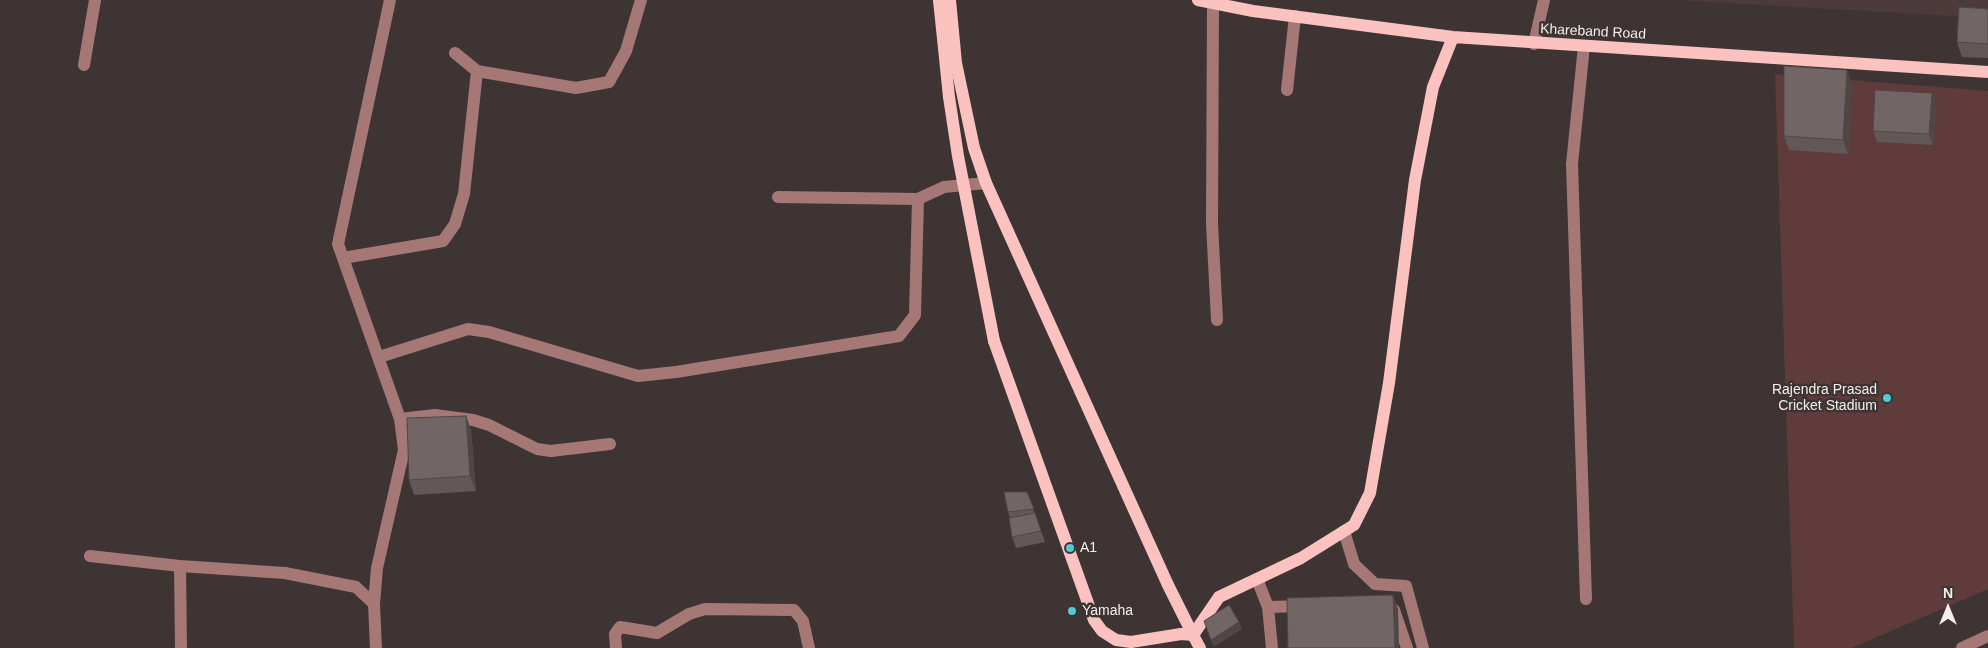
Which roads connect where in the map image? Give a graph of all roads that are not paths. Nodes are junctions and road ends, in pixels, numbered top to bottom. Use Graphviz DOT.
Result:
graph roads {
  1 [pos="95,0"];
  2 [pos="390,0"];
  3 [pos="641,0"];
  4 [pos="939,0"];
  5 [pos="950,0"];
  6 [pos="1198,0"];
  7 [pos="1544,0"];
  8 [pos="1213,3"];
  9 [pos="1295,16"];
  10 [pos="1453,37"];
  11 [pos="1534,44"];
  12 [pos="1584,46"];
  13 [pos="455,53"];
  14 [pos="84,65"];
  15 [pos="477,72"];
  16 [pos="1988,72"];
  17 [pos="1287,90"];
  18 [pos="986,183"];
  19 [pos="778,197"];
  20 [pos="918,199"];
  21 [pos="343,258"];
  22 [pos="1217,320"];
  23 [pos="379,357"];
  24 [pos="400,419"];
  25 [pos="610,444"];
  26 [pos="1344,531"];
  27 [pos="90,556"];
  28 [pos="180,566"];
  29 [pos="1257,579"];
  30 [pos="1586,599"];
  31 [pos="1382,603"];
  32 [pos="374,604"];
  33 [pos="1316,605"];
  34 [pos="1268,607"];
  35 [pos="1193,636"];
  36 [pos="1988,636"];
  37 [pos="181,648"];
  38 [pos="376,648"];
  39 [pos="616,648"];
  40 [pos="809,648"];
  41 [pos="1200,648"];
  42 [pos="1272,648"];
  43 [pos="1407,648"];
  44 [pos="1423,648"];
  45 [pos="1962,648"];
  1 -- 14 [label="street"];
  2 -- 21 [label="street"];
  3 -- 15 [label="street"];
  4 -- 35 [label="main road, bridge"];
  5 -- 18 [label="main road"];
  6 -- 8 [label="main road, Khareband Road"];
  7 -- 11 [label="street"];
  8 -- 9 [label="main road, Khareband Road"];
  8 -- 22 [label="street"];
  9 -- 10 [label="main road, Khareband Road"];
  9 -- 17 [label="street"];
  10 -- 11 [label="main road, Khareband Road"];
  10 -- 26 [label="main road"];
  11 -- 12 [label="main road, Khareband Road"];
  12 -- 16 [label="main road, Khareband Road"];
  12 -- 30 [label="street"];
  13 -- 15 [label="street"];
  15 -- 21 [label="street"];
  18 -- 20 [label="street"];
  18 -- 35 [label="main road"];
  19 -- 20 [label="street"];
  20 -- 23 [label="street"];
  21 -- 23 [label="street"];
  23 -- 24 [label="street"];
  24 -- 25 [label="street"];
  24 -- 32 [label="street"];
  26 -- 29 [label="main road"];
  26 -- 44 [label="street"];
  27 -- 28 [label="street"];
  28 -- 32 [label="street"];
  28 -- 37 [label="street"];
  29 -- 34 [label="street"];
  29 -- 35 [label="main road"];
  31 -- 43 [label="street"];
  32 -- 38 [label="street"];
  33 -- 34 [label="street"];
  34 -- 42 [label="street"];
  35 -- 41 [label="main road"];
  36 -- 45 [label="street"];
  39 -- 40 [label="street"];
}
